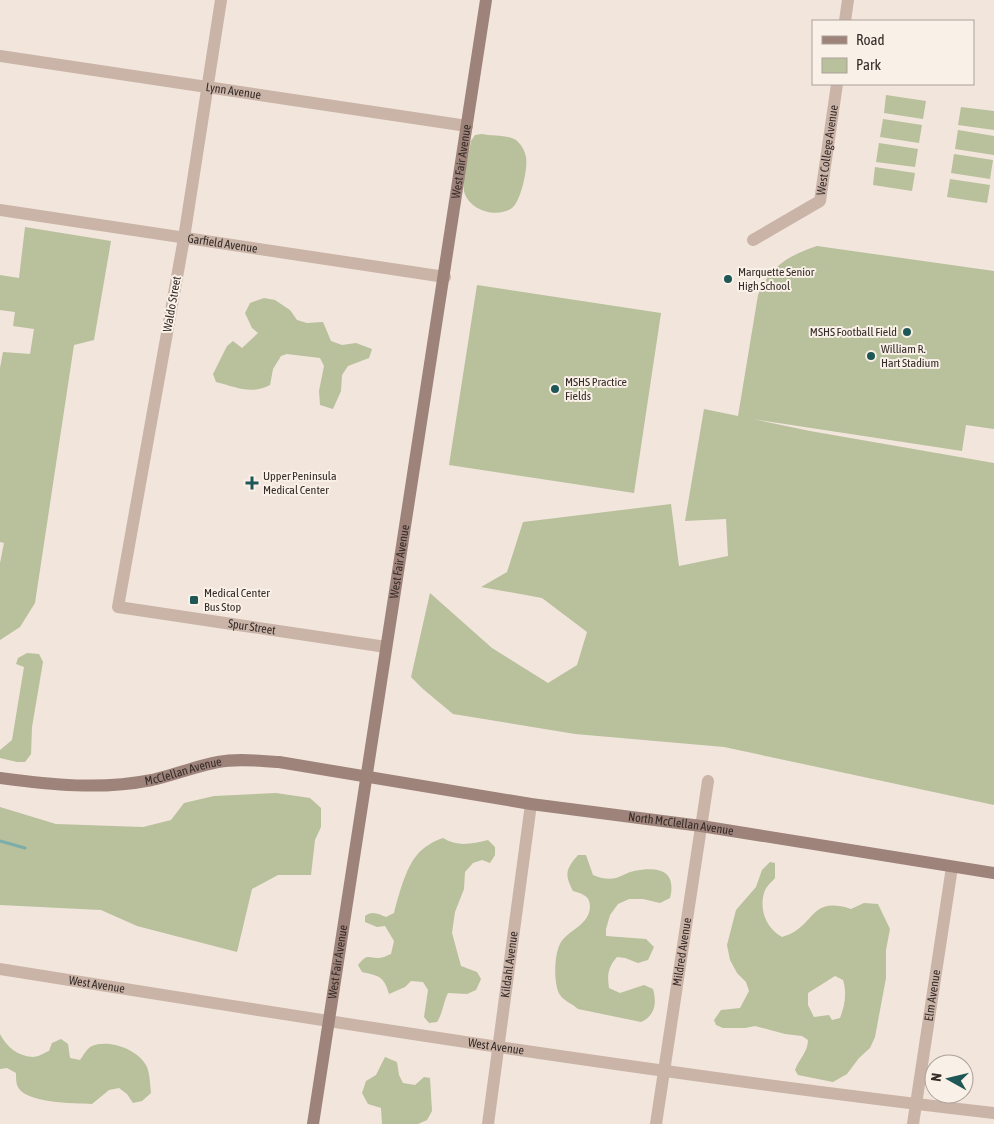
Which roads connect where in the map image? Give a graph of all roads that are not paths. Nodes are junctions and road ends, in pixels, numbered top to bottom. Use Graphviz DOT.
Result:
graph roads {
  1 [pos="221,0"];
  2 [pos="486,0"];
  3 [pos="848,0"];
  4 [pos="846,20"];
  5 [pos="0,56"];
  6 [pos="837,85"];
  7 [pos="208,87"];
  8 [pos="467,126"];
  9 [pos="0,210"];
  10 [pos="184,238"];
  11 [pos="753,240"];
  12 [pos="445,277"];
  13 [pos="118,607"];
  14 [pos="386,646"];
  15 [pos="0,778"];
  16 [pos="366,778"];
  17 [pos="708,781"];
  18 [pos="531,804"];
  19 [pos="701,826"];
  20 [pos="952,867"];
  21 [pos="994,873"];
  22 [pos="0,969"];
  23 [pos="329,1022"];
  24 [pos="499,1046"];
  25 [pos="664,1070"];
  26 [pos="916,1104"];
  27 [pos="994,1113"];
  28 [pos="314,1124"];
  29 [pos="488,1124"];
  30 [pos="656,1124"];
  31 [pos="913,1124"];
  1 -- 7 [label="street, Waldo Street"];
  2 -- 8 [label="street, West Fair Avenue"];
  3 -- 4 [label="street"];
  5 -- 7 [label="street, Lynn Avenue"];
  6 -- 11 [label="street, West College Avenue"];
  7 -- 8 [label="street, Lynn Avenue"];
  7 -- 10 [label="street, Waldo Street"];
  8 -- 12 [label="street, West Fair Avenue"];
  9 -- 10 [label="street, Garfield Avenue"];
  10 -- 12 [label="street, Garfield Avenue"];
  10 -- 13 [label="street, Waldo Street"];
  12 -- 14 [label="street, West Fair Avenue"];
  13 -- 14 [label="street, Spur Street"];
  14 -- 16 [label="street, West Fair Avenue"];
  15 -- 16 [label="street, McClellan Avenue"];
  16 -- 18 [label="street, North McClellan Avenue"];
  16 -- 23 [label="street, West Fair Avenue"];
  17 -- 19 [label="street, Mildred Avenue"];
  18 -- 19 [label="street, North McClellan Avenue"];
  18 -- 24 [label="street, Kildahl Avenue"];
  19 -- 20 [label="street, North McClellan Avenue"];
  19 -- 25 [label="street, Mildred Avenue"];
  20 -- 21 [label="street, North McClellan Avenue"];
  20 -- 26 [label="street, Elm Avenue"];
  22 -- 23 [label="street, West Avenue"];
  23 -- 24 [label="street, West Avenue"];
  23 -- 28 [label="street, West Fair Avenue"];
  24 -- 25 [label="street, West Avenue"];
  24 -- 29 [label="street, Kildahl Avenue"];
  25 -- 26 [label="street, West Avenue"];
  25 -- 30 [label="street, Mildred Avenue"];
  26 -- 27 [label="street, West Avenue"];
  26 -- 31 [label="street, Elm Avenue"];
}
